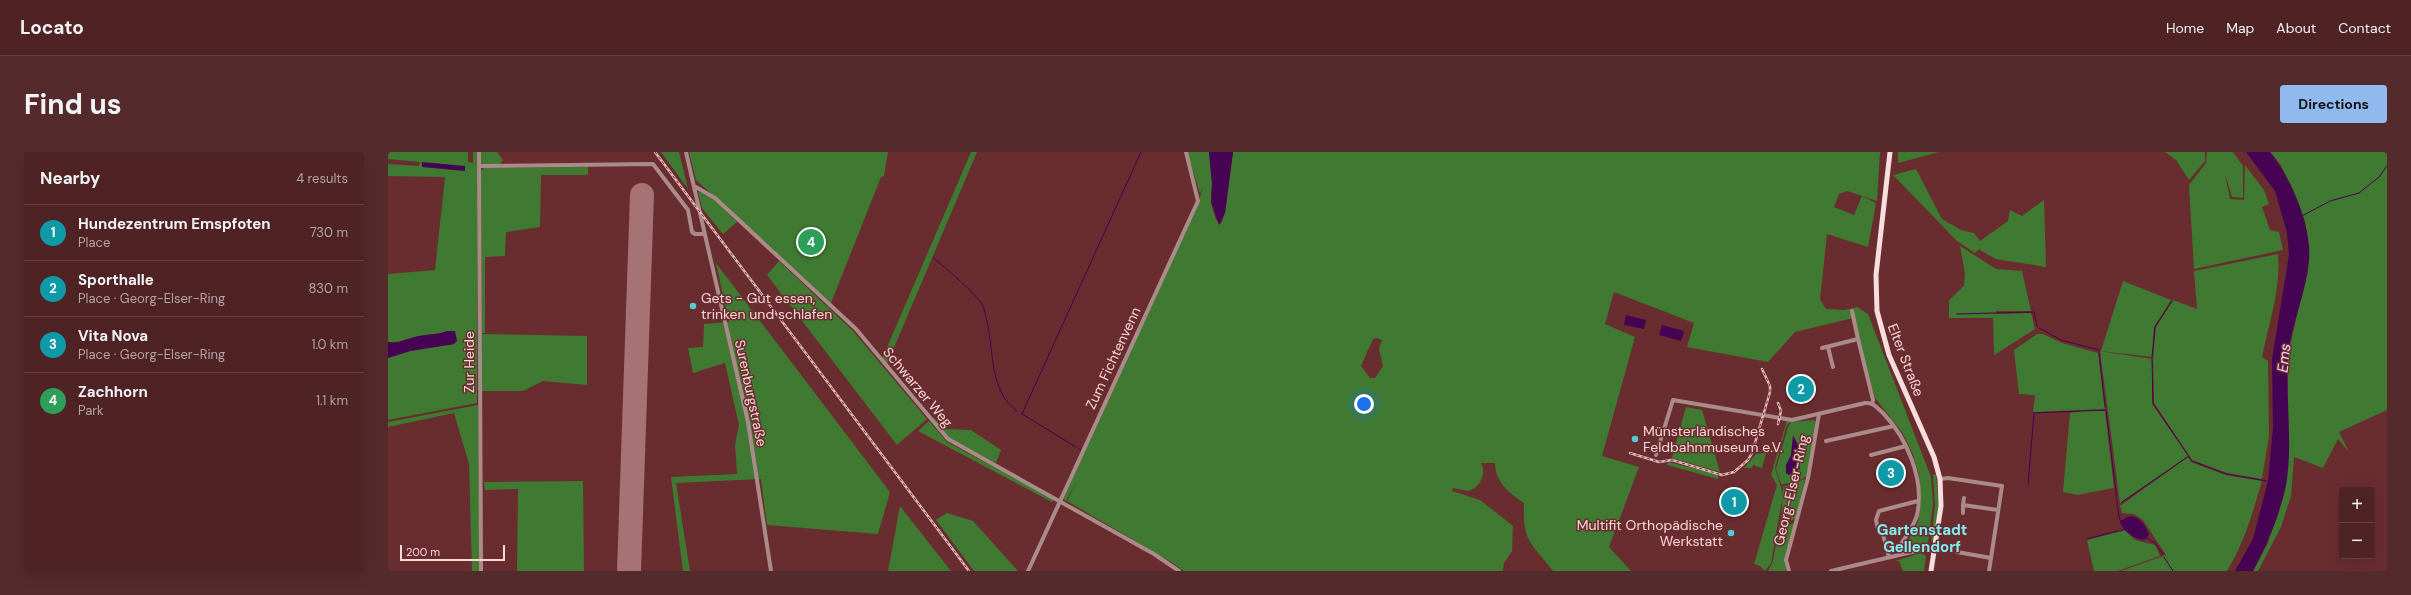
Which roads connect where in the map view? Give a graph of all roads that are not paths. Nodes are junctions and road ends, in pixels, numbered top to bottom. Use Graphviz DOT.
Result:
graph roads {
  1 [pos="479,152"];
  2 [pos="686,152"];
  3 [pos="1186,152"];
  4 [pos="1890,152"];
  5 [pos="479,166"];
  6 [pos="694,186"];
  7 [pos="705,234"];
  8 [pos="1852,311"];
  9 [pos="1858,339"];
  10 [pos="1828,347"];
  11 [pos="1822,348"];
  12 [pos="1833,367"];
  13 [pos="1872,404"];
  14 [pos="1819,414"];
  15 [pos="1894,426"];
  16 [pos="1826,441"];
  17 [pos="1906,446"];
  18 [pos="1656,455"];
  19 [pos="1871,455"];
  20 [pos="1940,479"];
  21 [pos="1964,498"];
  22 [pos="1060,501"];
  23 [pos="1918,501"];
  24 [pos="1964,505"];
  25 [pos="1998,510"];
  26 [pos="1963,513"];
  27 [pos="1935,549"];
  28 [pos="1957,552"];
  29 [pos="1900,555"];
  30 [pos="1889,557"];
  31 [pos="1991,558"];
  32 [pos="481,571"];
  33 [pos="771,571"];
  34 [pos="1028,571"];
  35 [pos="1179,571"];
  36 [pos="1789,571"];
  37 [pos="1832,571"];
  38 [pos="1931,571"];
  39 [pos="1989,571"];
  1 -- 5 [label="street, Zur Heide"];
  2 -- 6 [label="street, Surenburgstraße"];
  3 -- 22 [label="street, Zum Fichtenvenn"];
  4 -- 20 [label="main road, Elter Straße"];
  5 -- 7 [label="street"];
  5 -- 32 [label="street, Zur Heide"];
  6 -- 7 [label="street, Surenburgstraße"];
  6 -- 22 [label="street, Schwarzer Weg"];
  7 -- 33 [label="street, Surenburgstraße"];
  8 -- 9 [label="street"];
  9 -- 10 [label="street"];
  9 -- 13 [label="street"];
  10 -- 11 [label="street"];
  10 -- 12 [label="street"];
  13 -- 14 [label="street, Georg-Elser-Ring"];
  13 -- 15 [label="street"];
  14 -- 18 [label="street, Georg-Elser-Ring"];
  14 -- 36 [label="street, Georg-Elser-Ring"];
  15 -- 16 [label="street, Georg-Elser-Ring"];
  15 -- 17 [label="street"];
  17 -- 19 [label="street"];
  17 -- 23 [label="street"];
  20 -- 25 [label="street"];
  20 -- 27 [label="main road, Elter Straße"];
  21 -- 24 [label="street"];
  22 -- 34 [label="street, Zum Fichtenvenn"];
  22 -- 35 [label="street, Schwarzer Weg"];
  23 -- 29 [label="street"];
  23 -- 30 [label="street"];
  24 -- 25 [label="street"];
  24 -- 26 [label="street"];
  25 -- 31 [label="street"];
  27 -- 29 [label="street"];
  27 -- 38 [label="main road, Elter Straße"];
  28 -- 31 [label="street"];
  29 -- 30 [label="street"];
  30 -- 37 [label="street"];
  31 -- 39 [label="street"];
}
